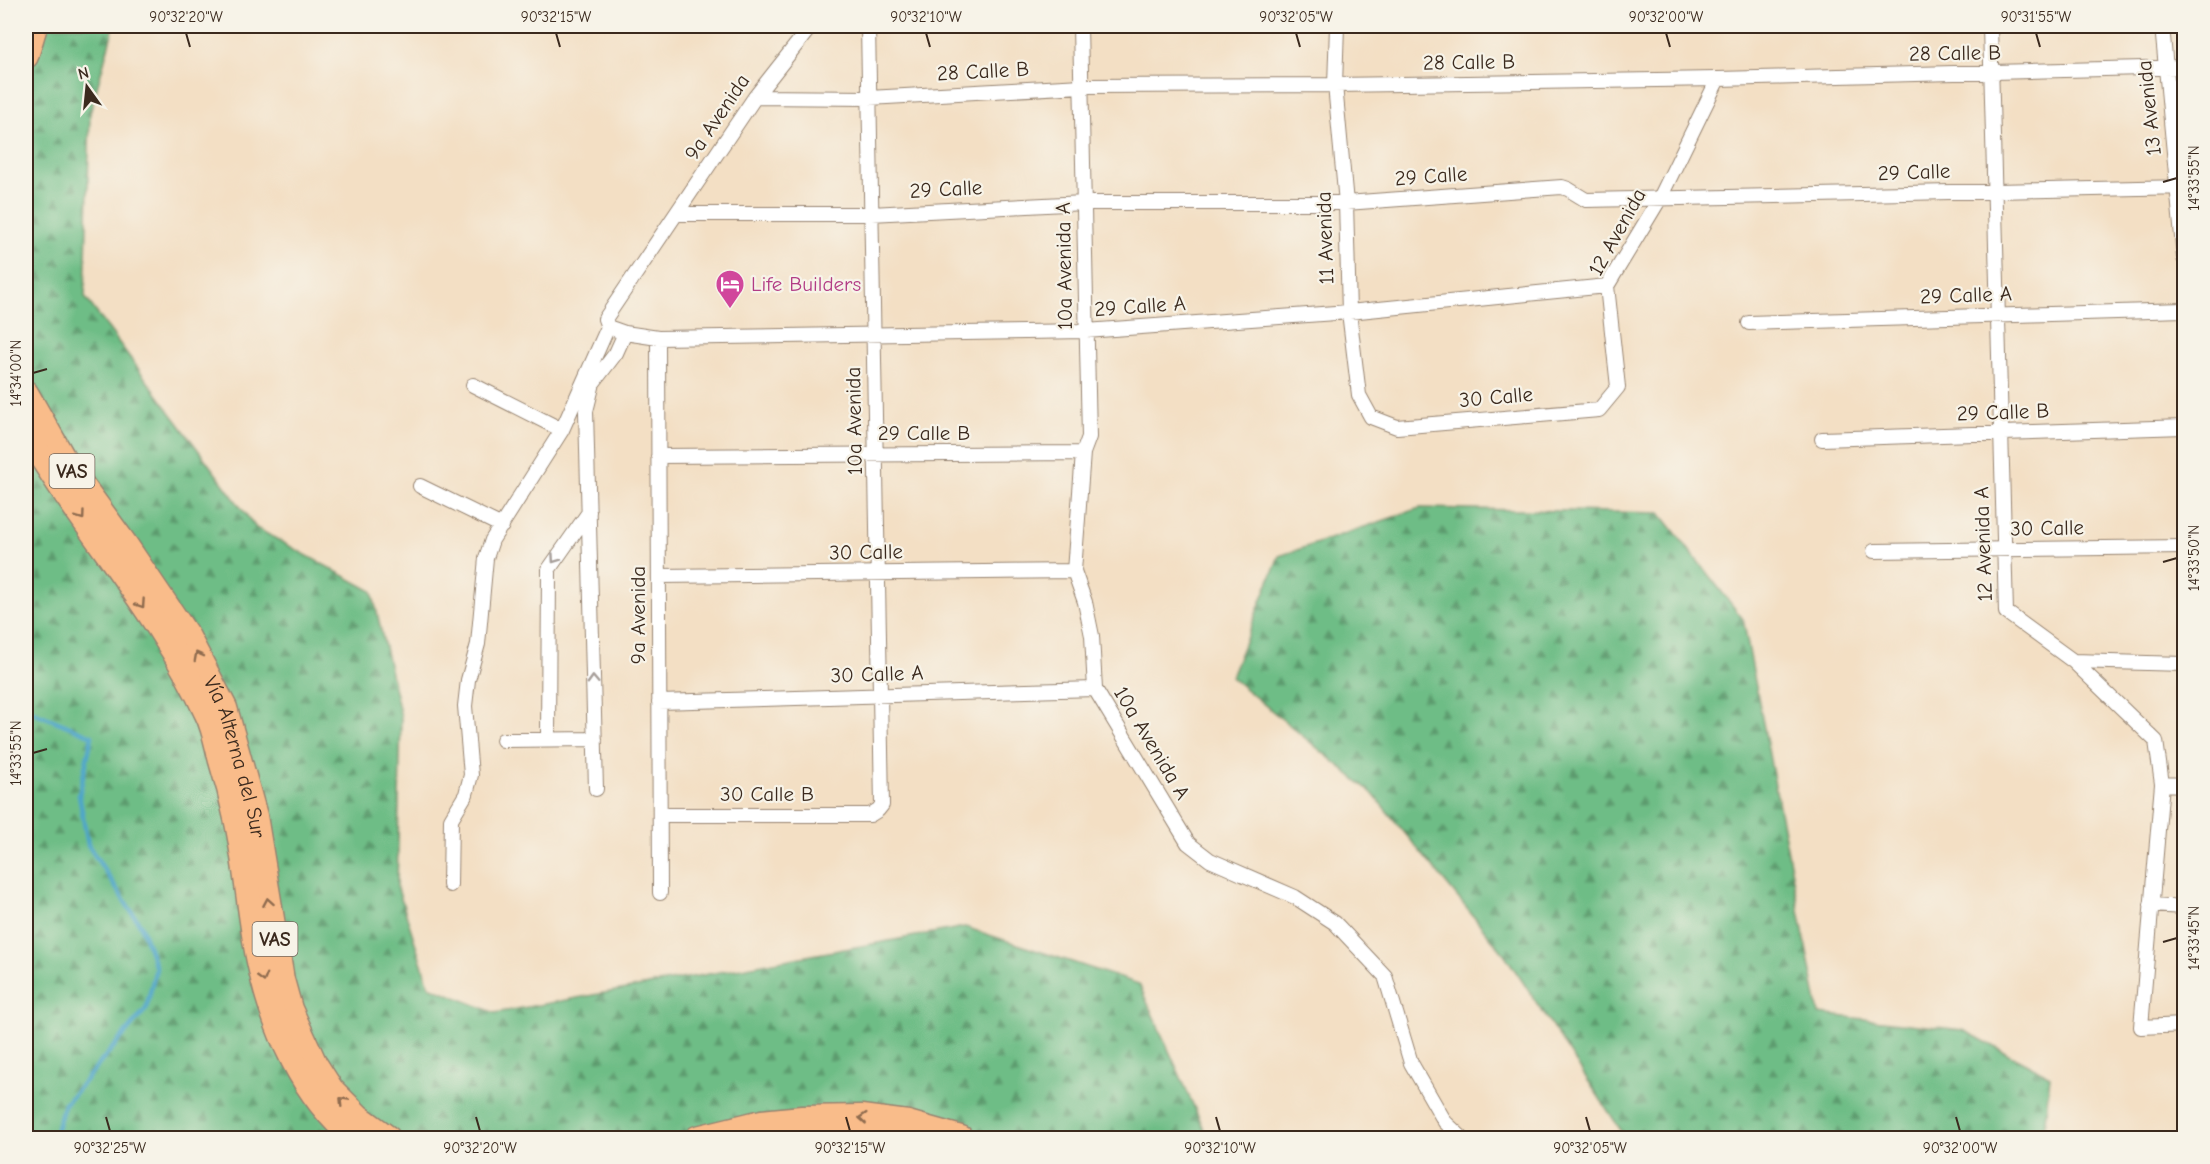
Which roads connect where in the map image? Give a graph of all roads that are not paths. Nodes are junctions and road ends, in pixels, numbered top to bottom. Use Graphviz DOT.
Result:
graph roads {
  1 [pos="811,26"];
  2 [pos="868,26"];
  3 [pos="1080,26"];
  4 [pos="1337,26"];
  5 [pos="1990,26"];
  6 [pos="2162,26"];
  7 [pos="2184,66"];
  8 [pos="2167,67"];
  9 [pos="1992,73"];
  10 [pos="1718,79"];
  11 [pos="1335,85"];
  12 [pos="1082,86"];
  13 [pos="755,97"];
  14 [pos="869,98"];
  15 [pos="2181,187"];
  16 [pos="1994,191"];
  17 [pos="1659,200"];
  18 [pos="1084,203"];
  19 [pos="1346,203"];
  20 [pos="677,214"];
  21 [pos="871,214"];
  22 [pos="2184,258"];
  23 [pos="1607,286"];
  24 [pos="2184,310"];
  25 [pos="1349,312"];
  26 [pos="1998,316"];
  27 [pos="1749,322"];
  28 [pos="607,326"];
  29 [pos="1086,331"];
  30 [pos="625,333"];
  31 [pos="873,335"];
  32 [pos="658,338"];
  33 [pos="473,385"];
  34 [pos="26,393"];
  35 [pos="1599,410"];
  36 [pos="1397,427"];
  37 [pos="2184,427"];
  38 [pos="562,430"];
  39 [pos="26,432"];
  40 [pos="2000,433"];
  41 [pos="1822,439"];
  42 [pos="1083,453"];
  43 [pos="876,454"];
  44 [pos="658,456"];
  45 [pos="420,486"];
  46 [pos="589,512"];
  47 [pos="502,526"];
  48 [pos="2184,547"];
  49 [pos="117,549"];
  50 [pos="2004,550"];
  51 [pos="1874,551"];
  52 [pos="1074,571"];
  53 [pos="878,573"];
  54 [pos="659,576"];
  55 [pos="2073,661"];
  56 [pos="2184,664"];
  57 [pos="1095,689"];
  58 [pos="880,695"];
  59 [pos="659,702"];
  60 [pos="217,712"];
  61 [pos="548,739"];
  62 [pos="595,739"];
  63 [pos="503,740"];
  64 [pos="2162,784"];
  65 [pos="2184,786"];
  66 [pos="596,789"];
  67 [pos="875,813"];
  68 [pos="660,815"];
  69 [pos="450,885"];
  70 [pos="660,893"];
  71 [pos="2151,905"];
  72 [pos="2184,906"];
  73 [pos="2184,1025"];
  74 [pos="354,1138"];
  75 [pos="388,1138"];
  76 [pos="697,1138"];
  77 [pos="777,1138"];
  78 [pos="877,1138"];
  79 [pos="961,1138"];
  80 [pos="1462,1138"];
  1 -- 13 [label="street, 9a Avenida"];
  2 -- 14 [label="street, 10a Avenida"];
  3 -- 12 [label="street, 10a Avenida A"];
  4 -- 11 [label="street, 11 Avenida"];
  5 -- 9 [label="street, 12 Avenida A"];
  6 -- 8 [label="street, 13 Avenida"];
  7 -- 8 [label="street, 28 Calle B"];
  8 -- 9 [label="street, 28 Calle B"];
  8 -- 15 [label="street, 13 Avenida"];
  9 -- 10 [label="street, 28 Calle B"];
  9 -- 16 [label="street, 12 Avenida A"];
  10 -- 11 [label="street, 28 Calle B"];
  10 -- 17 [label="street, 12 Avenida"];
  11 -- 12 [label="street, 28 Calle B"];
  11 -- 19 [label="street, 11 Avenida"];
  12 -- 14 [label="street, 28 Calle B"];
  12 -- 18 [label="street, 10a Avenida A"];
  13 -- 14 [label="street, 28 Calle B"];
  13 -- 20 [label="street, 9a Avenida"];
  14 -- 21 [label="street, 10a Avenida"];
  15 -- 16 [label="street, 29 Calle"];
  15 -- 22 [label="street, 13 Avenida"];
  16 -- 17 [label="street, 29 Calle"];
  16 -- 26 [label="street, 12 Avenida A"];
  17 -- 19 [label="street, 29 Calle"];
  17 -- 23 [label="street, 12 Avenida"];
  18 -- 19 [label="street, 29 Calle"];
  18 -- 21 [label="street, 29 Calle"];
  18 -- 29 [label="street, 10a Avenida A"];
  19 -- 25 [label="street, 11 Avenida"];
  20 -- 21 [label="street, 29 Calle"];
  20 -- 28 [label="street, 9a Avenida"];
  21 -- 31 [label="street, 10a Avenida"];
  23 -- 25 [label="street, 29 Calle A"];
  23 -- 35 [label="street, 12 Avenida"];
  24 -- 26 [label="street, 29 Calle A"];
  25 -- 29 [label="street, 29 Calle A"];
  25 -- 36 [label="street, 11 Avenida"];
  26 -- 27 [label="street, 29 Calle A"];
  26 -- 40 [label="street, 12 Avenida A"];
  28 -- 30 [label="street, 29 Calle A"];
  28 -- 38 [label="street, 9a Avenida"];
  29 -- 31 [label="street, 29 Calle A"];
  29 -- 42 [label="street, 10a Avenida A"];
  30 -- 32 [label="street, 29 Calle A"];
  30 -- 46 [label="street"];
  31 -- 32 [label="street, 29 Calle A"];
  31 -- 43 [label="street, 10a Avenida"];
  32 -- 44 [label="street, 9a Avenida"];
  33 -- 38 [label="street"];
  34 -- 49 [label="highway, Vía Alterna del Sur / VAS"];
  35 -- 36 [label="street, 30 Calle"];
  37 -- 40 [label="street, 29 Calle B"];
  38 -- 47 [label="street, 9a Avenida"];
  39 -- 49 [label="highway, Vía Alterna del Sur / VAS, one-way"];
  40 -- 41 [label="street, 29 Calle B"];
  40 -- 50 [label="street, 12 Avenida A"];
  42 -- 43 [label="street, 29 Calle B"];
  42 -- 52 [label="street, 10a Avenida A"];
  43 -- 44 [label="street, 29 Calle B"];
  43 -- 53 [label="street, 10a Avenida"];
  44 -- 54 [label="street, 9a Avenida"];
  45 -- 47 [label="street"];
  46 -- 61 [label="street, one-way"];
  62 -- 46 [label="street, one-way"];
  47 -- 69 [label="street, 9a Avenida"];
  48 -- 50 [label="street, 30 Calle"];
  49 -- 60 [label="highway, Vía Alterna del Sur / VAS"];
  50 -- 51 [label="street, 30 Calle"];
  50 -- 55 [label="street, 12 Avenida A"];
  52 -- 53 [label="street, 30 Calle"];
  52 -- 57 [label="street, 10a Avenida A"];
  53 -- 54 [label="street, 30 Calle"];
  53 -- 58 [label="street, 10a Avenida"];
  54 -- 59 [label="street, 9a Avenida"];
  55 -- 56 [label="street"];
  55 -- 64 [label="street, 12 Avenida A"];
  57 -- 58 [label="street, 30 Calle A"];
  57 -- 80 [label="street, 10a Avenida A"];
  58 -- 59 [label="street, 30 Calle A"];
  58 -- 67 [label="street, 10a Avenida"];
  59 -- 68 [label="street, 9a Avenida"];
  60 -- 74 [label="highway, Vía Alterna del Sur / VAS, one-way"];
  75 -- 60 [label="highway, Vía Alterna del Sur / VAS, one-way"];
  61 -- 62 [label="street"];
  61 -- 63 [label="street"];
  62 -- 66 [label="street"];
  64 -- 65 [label="street"];
  64 -- 71 [label="street, 12 Avenida A"];
  67 -- 68 [label="street, 30 Calle B"];
  68 -- 70 [label="street, 9a Avenida"];
  71 -- 72 [label="street"];
  71 -- 73 [label="street, 12 Avenida A"];
  79 -- 76 [label="highway, one-way"];
  77 -- 78 [label="highway"];
}
